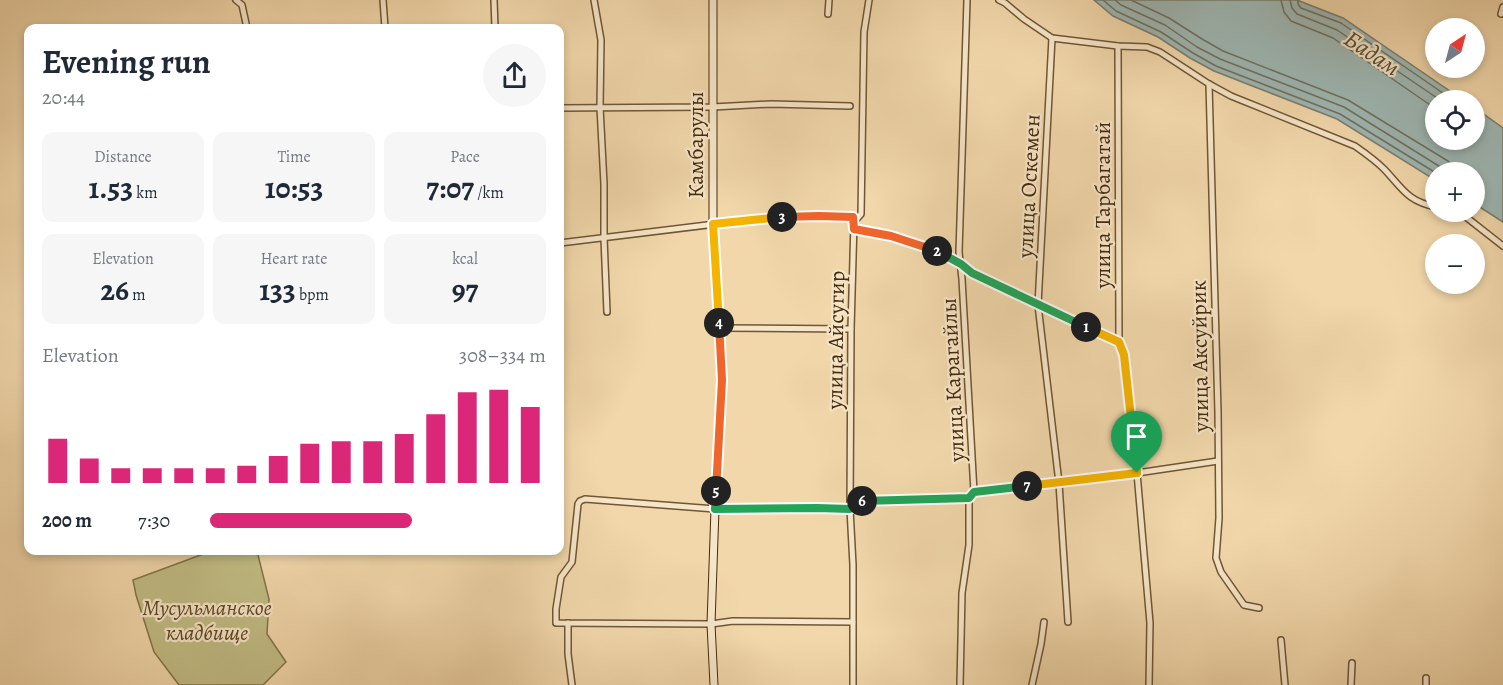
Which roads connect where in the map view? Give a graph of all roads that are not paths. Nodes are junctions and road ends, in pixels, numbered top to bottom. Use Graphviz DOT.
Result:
graph roads {
  1 [pos="236,0"];
  2 [pos="247,0"];
  3 [pos="383,0"];
  4 [pos="494,0"];
  5 [pos="594,0"];
  6 [pos="713,0"];
  7 [pos="829,0"];
  8 [pos="869,0"];
  9 [pos="967,0"];
  10 [pos="999,0"];
  11 [pos="242,5"];
  12 [pos="1503,7"];
  13 [pos="828,14"];
  14 [pos="1501,14"];
  15 [pos="246,24"];
  16 [pos="385,24"];
  17 [pos="495,24"];
  18 [pos="1052,39"];
  19 [pos="1118,46"];
  20 [pos="1209,84"];
  21 [pos="850,106"];
  22 [pos="600,107"];
  23 [pos="713,107"];
  24 [pos="564,108"];
  25 [pos="1425,205"];
  26 [pos="854,222"];
  27 [pos="1472,222"];
  28 [pos="713,224"];
  29 [pos="854,229"];
  30 [pos="604,238"];
  31 [pos="564,243"];
  32 [pos="1503,246"];
  33 [pos="961,264"];
  34 [pos="1038,305"];
  35 [pos="607,312"];
  36 [pos="719,328"];
  37 [pos="851,329"];
  38 [pos="1119,342"];
  39 [pos="1218,461"];
  40 [pos="1137,473"];
  41 [pos="1059,483"];
  42 [pos="974,492"];
  43 [pos="969,498"];
  44 [pos="715,509"];
  45 [pos="850,509"];
  46 [pos="1259,608"];
  47 [pos="853,622"];
  48 [pos="1044,622"];
  49 [pos="1068,622"];
  50 [pos="568,623"];
  51 [pos="711,624"];
  52 [pos="1281,640"];
  53 [pos="1352,663"];
  54 [pos="1426,678"];
  55 [pos="572,685"];
  56 [pos="714,685"];
  57 [pos="853,685"];
  58 [pos="960,685"];
  59 [pos="1032,685"];
  60 [pos="1149,685"];
  61 [pos="1285,685"];
  62 [pos="1351,685"];
  63 [pos="1426,685"];
  1 -- 11 [label="street"];
  2 -- 11 [label="street"];
  3 -- 16 [label="street"];
  4 -- 17 [label="street"];
  5 -- 22 [label="street"];
  6 -- 23 [label="street, Камбарулы"];
  7 -- 13 [label="street"];
  8 -- 26 [label="street, улица Айсугир"];
  9 -- 33 [label="street, улица Карагайлы"];
  10 -- 18 [label="street"];
  11 -- 15 [label="street"];
  12 -- 14 [label="street"];
  18 -- 19 [label="street"];
  18 -- 34 [label="street, улица Оскемен"];
  19 -- 20 [label="street"];
  19 -- 38 [label="street, улица Тарбагатай"];
  20 -- 25 [label="street"];
  20 -- 39 [label="street, улица Аксуйрик"];
  21 -- 23 [label="street"];
  22 -- 23 [label="street"];
  22 -- 24 [label="street"];
  22 -- 30 [label="street"];
  23 -- 28 [label="street, Камбарулы"];
  26 -- 28 [label="street"];
  26 -- 29 [label="street, улица Айсугир"];
  27 -- 32 [label="street"];
  28 -- 30 [label="street"];
  28 -- 36 [label="street, Камбарулы"];
  29 -- 33 [label="street"];
  29 -- 37 [label="street, улица Айсугир"];
  30 -- 31 [label="street"];
  30 -- 35 [label="street"];
  33 -- 34 [label="street"];
  33 -- 42 [label="street, улица Карагайлы"];
  34 -- 38 [label="street"];
  34 -- 41 [label="street, улица Оскемен"];
  36 -- 37 [label="street"];
  36 -- 44 [label="street, Камбарулы"];
  37 -- 45 [label="street, улица Айсугир"];
  38 -- 40 [label="street, улица Тарбагатай"];
  39 -- 40 [label="street"];
  39 -- 46 [label="street, улица Аксуйрик"];
  40 -- 41 [label="street"];
  40 -- 60 [label="street, улица Тарбагатай"];
  41 -- 42 [label="street"];
  41 -- 49 [label="street, улица Оскемен"];
  42 -- 43 [label="street, улица Карагайлы"];
  43 -- 45 [label="street"];
  43 -- 58 [label="street"];
  44 -- 45 [label="street"];
  44 -- 50 [label="street"];
  44 -- 51 [label="street, Камбарулы"];
  45 -- 47 [label="street, улица Айсугир"];
  47 -- 51 [label="street"];
  47 -- 57 [label="street, улица Айсугир"];
  48 -- 59 [label="street"];
  50 -- 51 [label="street"];
  50 -- 55 [label="street"];
  51 -- 56 [label="street, Камбарулы"];
  52 -- 61 [label="street"];
  53 -- 62 [label="street"];
  54 -- 63 [label="street"];
}
